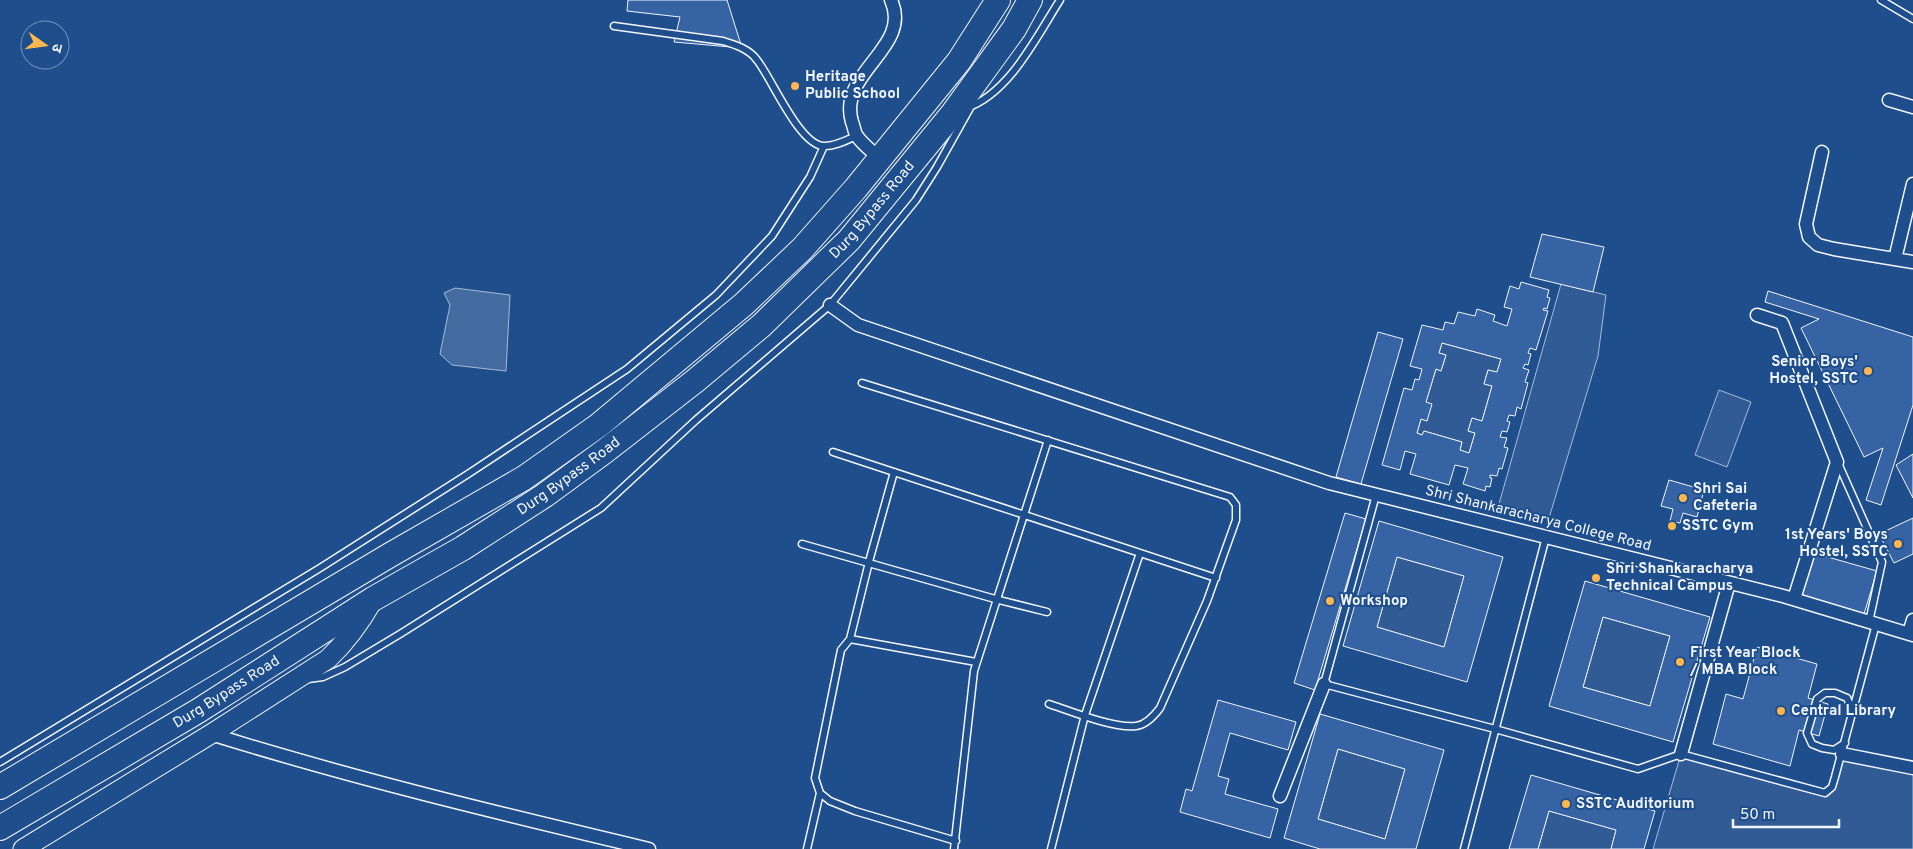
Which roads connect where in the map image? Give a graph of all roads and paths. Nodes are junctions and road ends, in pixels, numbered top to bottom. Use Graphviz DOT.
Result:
graph roads {
  1 [pos="891,0"];
  2 [pos="998,0"];
  3 [pos="1030,0"];
  4 [pos="1060,0"];
  5 [pos="1880,0"];
  6 [pos="1913,19"];
  7 [pos="614,26"];
  8 [pos="1888,100"];
  9 [pos="1913,107"];
  10 [pos="962,110"];
  11 [pos="856,136"];
  12 [pos="824,146"];
  13 [pos="1822,152"];
  14 [pos="879,158"];
  15 [pos="1913,184"];
  16 [pos="1895,259"];
  17 [pos="1913,262"];
  18 [pos="830,305"];
  19 [pos="1757,315"];
  20 [pos="862,383"];
  21 [pos="1048,440"];
  22 [pos="833,452"];
  23 [pos="1838,462"];
  24 [pos="894,472"];
  25 [pos="1376,495"];
  26 [pos="1023,514"];
  27 [pos="1546,537"];
  28 [pos="802,544"];
  29 [pos="1140,553"];
  30 [pos="870,563"];
  31 [pos="1216,578"];
  32 [pos="1729,583"];
  33 [pos="374,599"];
  34 [pos="995,599"];
  35 [pos="1794,599"];
  36 [pos="1047,612"];
  37 [pos="1913,620"];
  38 [pos="1872,623"];
  39 [pos="1911,634"];
  40 [pos="850,639"];
  41 [pos="976,662"];
  42 [pos="291,682"];
  43 [pos="1324,684"];
  44 [pos="1049,704"];
  45 [pos="1853,711"];
  46 [pos="1085,715"];
  47 [pos="1495,729"];
  48 [pos="210,734"];
  49 [pos="1843,748"];
  50 [pos="1681,754"];
  51 [pos="0,762"];
  52 [pos="1913,768"];
  53 [pos="0,787"];
  54 [pos="820,793"];
  55 [pos="1280,796"];
  56 [pos="0,828"];
  57 [pos="956,841"];
  58 [pos="23,849"];
  59 [pos="649,849"];
  60 [pos="807,849"];
  61 [pos="954,849"];
  62 [pos="1051,849"];
  63 [pos="1464,849"];
  1 -- 11 [label="street"];
  2 -- 14 [label="highway, Durg Bypass Road"];
  3 -- 10 [label="highway, Durg Bypass Road"];
  4 -- 10 [label="lane"];
  5 -- 6 [label="lane"];
  7 -- 12 [label="lane"];
  8 -- 9 [label="street"];
  10 -- 18 [label="lane"];
  10 -- 33 [label="highway, Durg Bypass Road"];
  11 -- 12 [label="lane"];
  11 -- 14 [label="street"];
  12 -- 51 [label="lane"];
  13 -- 16 [label="street"];
  14 -- 53 [label="highway, Durg Bypass Road"];
  15 -- 16 [label="street"];
  16 -- 17 [label="street"];
  18 -- 25 [label="street, Shri Shankaracharya College Road"];
  18 -- 42 [label="lane"];
  19 -- 23 [label="street"];
  20 -- 21 [label="lane"];
  21 -- 26 [label="lane"];
  21 -- 31 [label="lane"];
  22 -- 24 [label="lane"];
  23 -- 35 [label="street"];
  23 -- 38 [label="lane"];
  24 -- 26 [label="lane"];
  24 -- 30 [label="lane"];
  25 -- 27 [label="street, Shri Shankaracharya College Road"];
  25 -- 43 [label="lane"];
  26 -- 29 [label="lane"];
  26 -- 34 [label="lane"];
  27 -- 32 [label="street, Shri Shankaracharya College Road"];
  27 -- 47 [label="lane"];
  28 -- 30 [label="lane"];
  29 -- 31 [label="lane"];
  29 -- 46 [label="lane"];
  30 -- 34 [label="lane"];
  30 -- 40 [label="lane"];
  31 -- 46 [label="lane"];
  32 -- 35 [label="street, Shri Shankaracharya College Road"];
  32 -- 50 [label="street"];
  33 -- 42 [label="street"];
  33 -- 56 [label="highway, Durg Bypass Road"];
  34 -- 36 [label="lane"];
  34 -- 41 [label="lane"];
  35 -- 38 [label="street, Shri Shankaracharya College Road"];
  37 -- 39 [label="street"];
  38 -- 39 [label="street, Shri Shankaracharya College Road"];
  38 -- 45 [label="lane"];
  40 -- 41 [label="lane"];
  40 -- 54 [label="lane"];
  41 -- 57 [label="lane"];
  42 -- 48 [label="street"];
  43 -- 47 [label="lane"];
  43 -- 55 [label="street"];
  44 -- 46 [label="lane"];
  45 -- 49 [label="lane"];
  45 -- 49 [label="lane"];
  46 -- 62 [label="lane"];
  47 -- 50 [label="lane"];
  47 -- 63 [label="lane"];
  48 -- 58 [label="street"];
  48 -- 59 [label="street"];
  49 -- 50 [label="lane"];
  49 -- 52 [label="street"];
  54 -- 57 [label="lane"];
  54 -- 60 [label="lane"];
  57 -- 61 [label="lane"];
}
